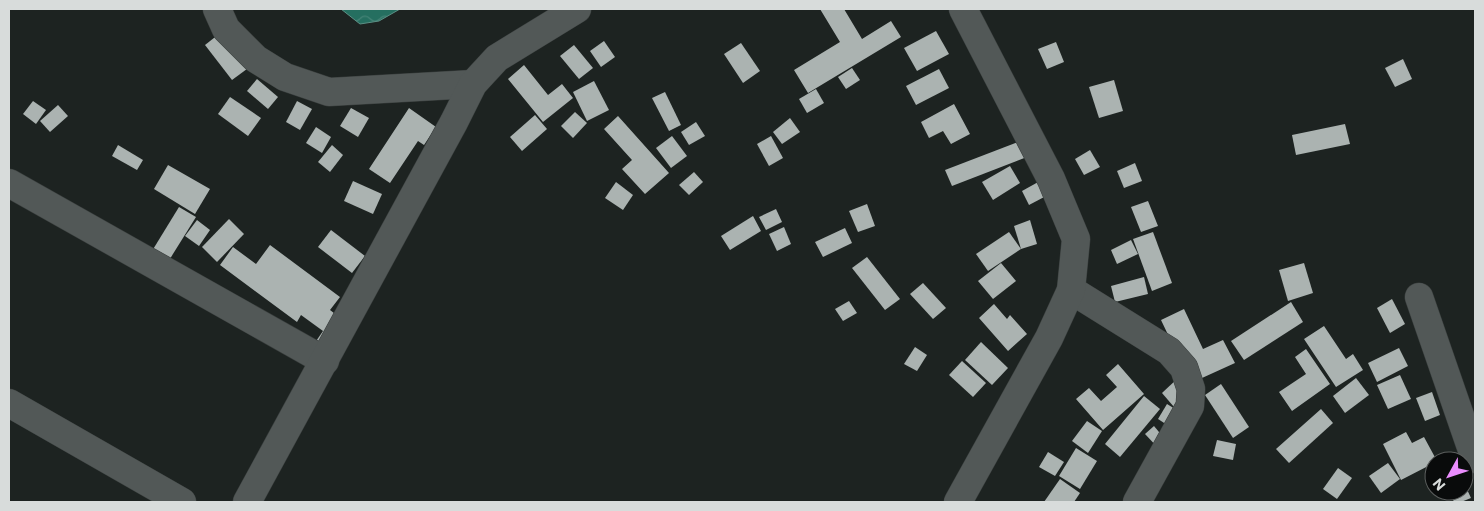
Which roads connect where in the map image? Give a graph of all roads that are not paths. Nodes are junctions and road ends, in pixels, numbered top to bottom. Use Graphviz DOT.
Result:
graph roads {
  1 [pos="217,9"];
  2 [pos="577,9"];
  3 [pos="963,9"];
  4 [pos="474,84"];
  5 [pos="12,191"];
  6 [pos="1071,290"];
  7 [pos="1418,297"];
  8 [pos="325,361"];
  9 [pos="9,403"];
  10 [pos="1475,459"];
  11 [pos="182,502"];
  12 [pos="247,502"];
  13 [pos="958,502"];
  14 [pos="1137,502"];
  1 -- 4 [label="street"];
  2 -- 4 [label="street"];
  3 -- 6 [label="street"];
  4 -- 8 [label="street"];
  5 -- 8 [label="street"];
  6 -- 13 [label="street"];
  6 -- 14 [label="street"];
  7 -- 10 [label="street"];
  8 -- 12 [label="street"];
  9 -- 11 [label="street"];
}
